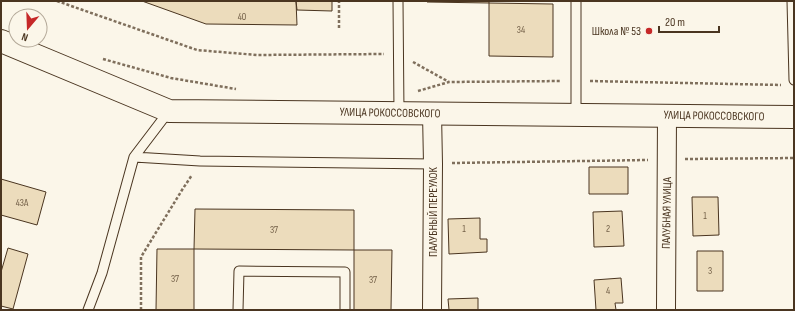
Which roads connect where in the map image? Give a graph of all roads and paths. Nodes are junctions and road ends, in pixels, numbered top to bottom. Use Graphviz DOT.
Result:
graph roads {
  1 [pos="58,1"];
  2 [pos="339,1"];
  3 [pos="398,1"];
  4 [pos="576,1"];
  5 [pos="792,1"];
  6 [pos="339,28"];
  7 [pos="1,41"];
  8 [pos="398,54"];
  9 [pos="794,80"];
  10 [pos="449,82"];
  11 [pos="169,111"];
  12 [pos="399,113"];
  13 [pos="432,113"];
  14 [pos="576,114"];
  15 [pos="667,116"];
  16 [pos="794,117"];
  17 [pos="134,157"];
  18 [pos="794,158"];
  19 [pos="667,160"];
  20 [pos="200,161"];
  21 [pos="433,164"];
  22 [pos="88,310"];
  23 [pos="141,310"];
  24 [pos="238,310"];
  25 [pos="345,310"];
  26 [pos="432,310"];
  27 [pos="666,310"];
  1 -- 8 [label="path"];
  2 -- 6 [label="path"];
  3 -- 8 [label="lane"];
  4 -- 14 [label="lane"];
  5 -- 9 [label="lane"];
  7 -- 11 [label="street, УЛИЦА РОКОССОВСКОГО"];
  8 -- 10 [label="path"];
  8 -- 12 [label="lane"];
  11 -- 12 [label="street, УЛИЦА РОКОССОВСКОГО"];
  11 -- 17 [label="lane"];
  12 -- 13 [label="street, УЛИЦА РОКОССОВСКОГО"];
  13 -- 14 [label="street, УЛИЦА РОКОССОВСКОГО"];
  13 -- 21 [label="street, ПАЛУБНЫЙ ПЕРЕУЛОК"];
  14 -- 15 [label="street, УЛИЦА РОКОССОВСКОГО"];
  15 -- 16 [label="street, УЛИЦА РОКОССОВСКОГО"];
  15 -- 19 [label="street, ПАЛУБНАЯ УЛИЦА"];
  17 -- 20 [label="lane"];
  17 -- 22 [label="lane"];
  18 -- 19 [label="path"];
  19 -- 21 [label="path"];
  19 -- 27 [label="street, ПАЛУБНАЯ УЛИЦА"];
  20 -- 21 [label="lane"];
  20 -- 23 [label="path"];
  21 -- 26 [label="street, ПАЛУБНЫЙ ПЕРЕУЛОК"];
  24 -- 25 [label="lane"];
}
